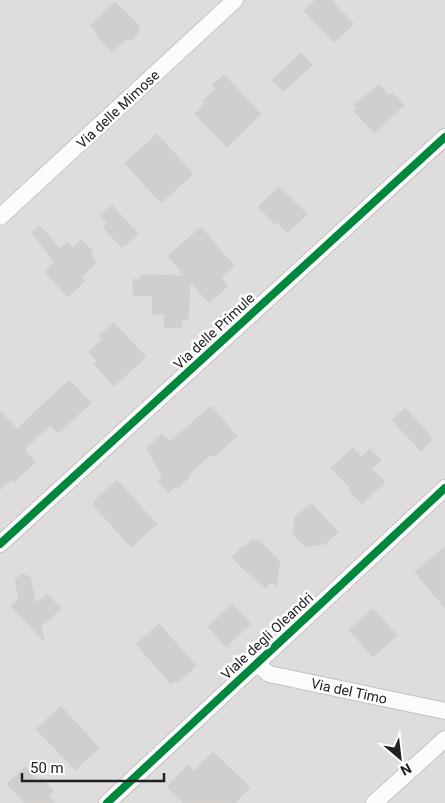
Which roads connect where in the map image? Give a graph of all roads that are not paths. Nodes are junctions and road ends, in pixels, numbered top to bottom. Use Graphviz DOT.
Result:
graph roads {
  1 [pos="235,0"];
  2 [pos="445,137"];
  3 [pos="0,217"];
  4 [pos="445,488"];
  5 [pos="0,544"];
  6 [pos="256,664"];
  7 [pos="445,711"];
  8 [pos="445,739"];
  9 [pos="106,803"];
  10 [pos="374,803"];
  1 -- 3 [label="street, Via delle Mimose"];
  2 -- 5 [label="street, Via delle Primule"];
  4 -- 6 [label="street, Viale degli Oleandri"];
  6 -- 7 [label="street, Via del Timo"];
  6 -- 9 [label="street, Viale degli Oleandri"];
  8 -- 10 [label="street"];
}
